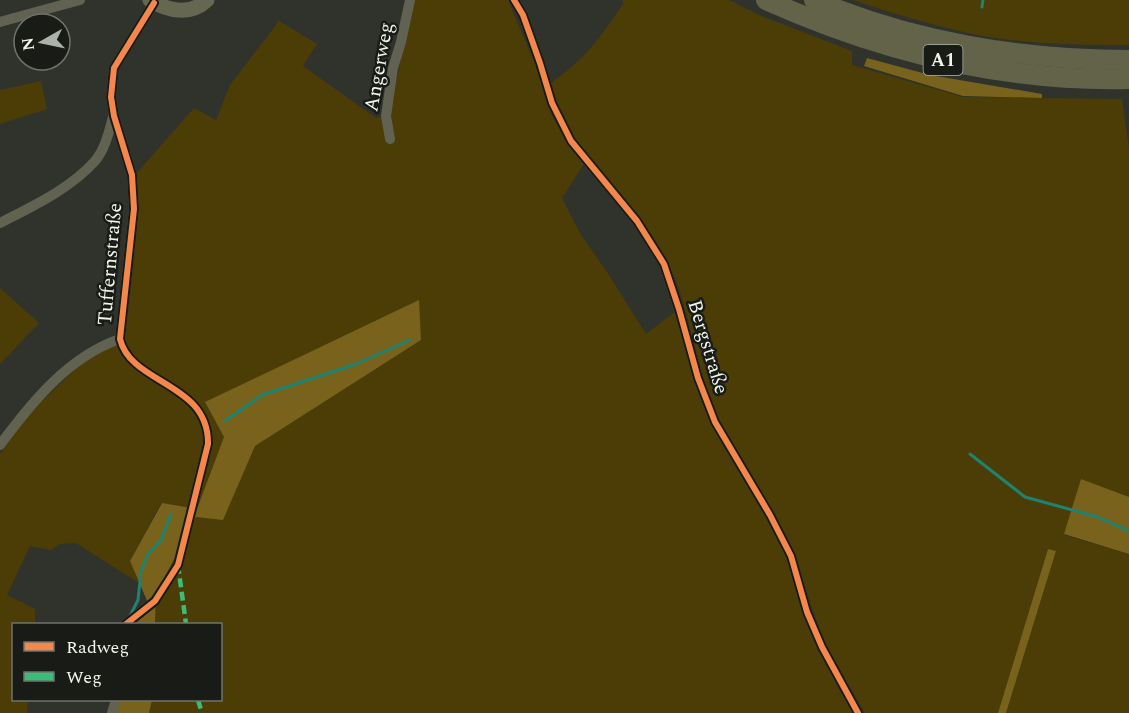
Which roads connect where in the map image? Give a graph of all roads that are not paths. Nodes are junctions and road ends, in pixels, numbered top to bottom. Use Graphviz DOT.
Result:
graph roads {
  1 [pos="80,0"];
  2 [pos="207,0"];
  3 [pos="410,0"];
  4 [pos="514,0"];
  5 [pos="766,0"];
  6 [pos="814,0"];
  7 [pos="152,1"];
  8 [pos="0,22"];
  9 [pos="1129,60"];
  10 [pos="1129,79"];
  11 [pos="114,116"];
  12 [pos="390,139"];
  13 [pos="0,223"];
  14 [pos="120,339"];
  15 [pos="0,445"];
  16 [pos="127,623"];
  17 [pos="858,713"];
  1 -- 8 [label="street"];
  2 -- 7 [label="street"];
  3 -- 12 [label="street, Angerweg"];
  4 -- 17 [label="street, Bergstraße"];
  5 -- 10 [label="highway, A1"];
  6 -- 9 [label="highway, A1"];
  7 -- 11 [label="street, Tuffernstraße"];
  11 -- 13 [label="street"];
  11 -- 14 [label="street, Tuffernstraße"];
  14 -- 15 [label="street"];
  14 -- 16 [label="street, Tuffernstraße"];
}
